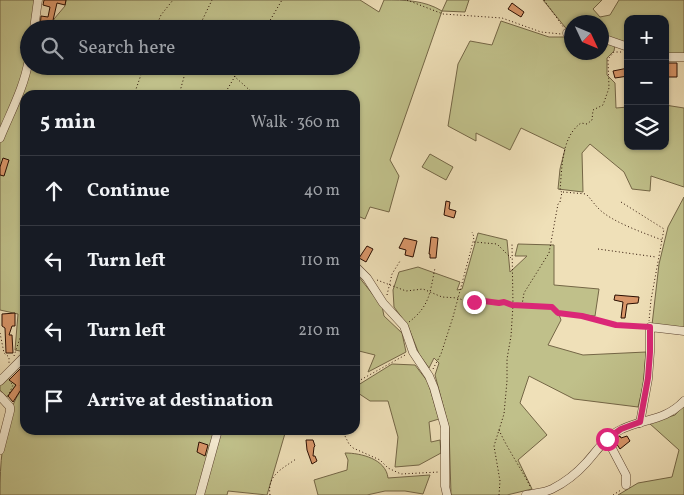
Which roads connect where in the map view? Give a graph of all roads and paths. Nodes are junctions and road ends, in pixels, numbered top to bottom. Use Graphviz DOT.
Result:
graph roads {
  1 [pos="38,0"];
  2 [pos="173,0"];
  3 [pos="212,0"];
  4 [pos="282,0"];
  5 [pos="407,0"];
  6 [pos="544,0"];
  7 [pos="35,20"];
  8 [pos="159,20"];
  9 [pos="202,20"];
  10 [pos="270,20"];
  11 [pos="564,26"];
  12 [pos="564,33"];
  13 [pos="609,40"];
  14 [pos="624,46"];
  15 [pos="624,52"];
  16 [pos="669,57"];
  17 [pos="684,58"];
  18 [pos="26,75"];
  19 [pos="141,75"];
  20 [pos="185,75"];
  21 [pos="234,76"];
  22 [pos="21,90"];
  23 [pos="136,90"];
  24 [pos="180,90"];
  25 [pos="227,90"];
  26 [pos="249,90"];
  27 [pos="20,94"];
  28 [pos="0,138"];
  29 [pos="562,192"];
  30 [pos="621,202"];
  31 [pos="472,232"];
  32 [pos="662,240"];
  33 [pos="473,242"];
  34 [pos="512,244"];
  35 [pos="598,249"];
  36 [pos="658,257"];
  37 [pos="512,259"];
  38 [pos="400,261"];
  39 [pos="435,268"];
  40 [pos="360,271"];
  41 [pos="367,278"];
  42 [pos="390,285"];
  43 [pos="430,292"];
  44 [pos="458,298"];
  45 [pos="383,302"];
  46 [pos="512,305"];
  47 [pos="522,306"];
  48 [pos="404,326"];
  49 [pos="650,327"];
  50 [pos="684,331"];
  51 [pos="0,333"];
  52 [pos="20,338"];
  53 [pos="413,352"];
  54 [pos="20,361"];
  55 [pos="4,376"];
  56 [pos="429,376"];
  57 [pos="360,380"];
  58 [pos="3,396"];
  59 [pos="684,401"];
  60 [pos="640,422"];
  61 [pos="499,428"];
  62 [pos="217,435"];
  63 [pos="344,435"];
  64 [pos="607,439"];
  65 [pos="0,450"];
  66 [pos="296,459"];
  67 [pos="445,472"];
  68 [pos="206,478"];
  69 [pos="626,485"];
  70 [pos="529,494"];
  71 [pos="200,495"];
  72 [pos="205,495"];
  73 [pos="270,495"];
  74 [pos="447,495"];
  75 [pos="499,495"];
  1 -- 7 [label="street"];
  2 -- 8 [label="path"];
  3 -- 9 [label="path"];
  4 -- 10 [label="path"];
  5 -- 12 [label="path"];
  6 -- 11 [label="path"];
  13 -- 14 [label="street"];
  15 -- 29 [label="path"];
  16 -- 17 [label="street"];
  18 -- 22 [label="street"];
  19 -- 23 [label="path"];
  20 -- 24 [label="path"];
  21 -- 25 [label="path"];
  21 -- 26 [label="path"];
  27 -- 28 [label="street"];
  29 -- 32 [label="path"];
  29 -- 47 [label="path"];
  30 -- 32 [label="path"];
  31 -- 33 [label="path"];
  32 -- 36 [label="path"];
  33 -- 37 [label="path"];
  33 -- 44 [label="path"];
  34 -- 37 [label="path"];
  35 -- 36 [label="path"];
  36 -- 49 [label="path"];
  37 -- 46 [label="path"];
  38 -- 42 [label="path"];
  39 -- 43 [label="path"];
  40 -- 41 [label="street"];
  41 -- 42 [label="path"];
  41 -- 45 [label="street"];
  42 -- 43 [label="path"];
  42 -- 45 [label="path"];
  43 -- 44 [label="path"];
  43 -- 48 [label="path"];
  44 -- 46 [label="path"];
  44 -- 56 [label="path"];
  45 -- 48 [label="street"];
  46 -- 47 [label="path"];
  46 -- 61 [label="path"];
  47 -- 49 [label="path"];
  48 -- 53 [label="street"];
  49 -- 50 [label="street"];
  49 -- 60 [label="street"];
  51 -- 55 [label="path"];
  52 -- 55 [label="path"];
  53 -- 56 [label="street"];
  53 -- 57 [label="path"];
  54 -- 55 [label="street"];
  55 -- 58 [label="path"];
  56 -- 67 [label="street"];
  58 -- 65 [label="street"];
  59 -- 60 [label="street"];
  60 -- 64 [label="street"];
  61 -- 70 [label="path"];
  61 -- 75 [label="path"];
  62 -- 68 [label="street"];
  63 -- 67 [label="path"];
  64 -- 69 [label="street"];
  64 -- 70 [label="street"];
  66 -- 73 [label="path"];
  67 -- 74 [label="street"];
  68 -- 71 [label="street"];
  68 -- 72 [label="street"];
}
